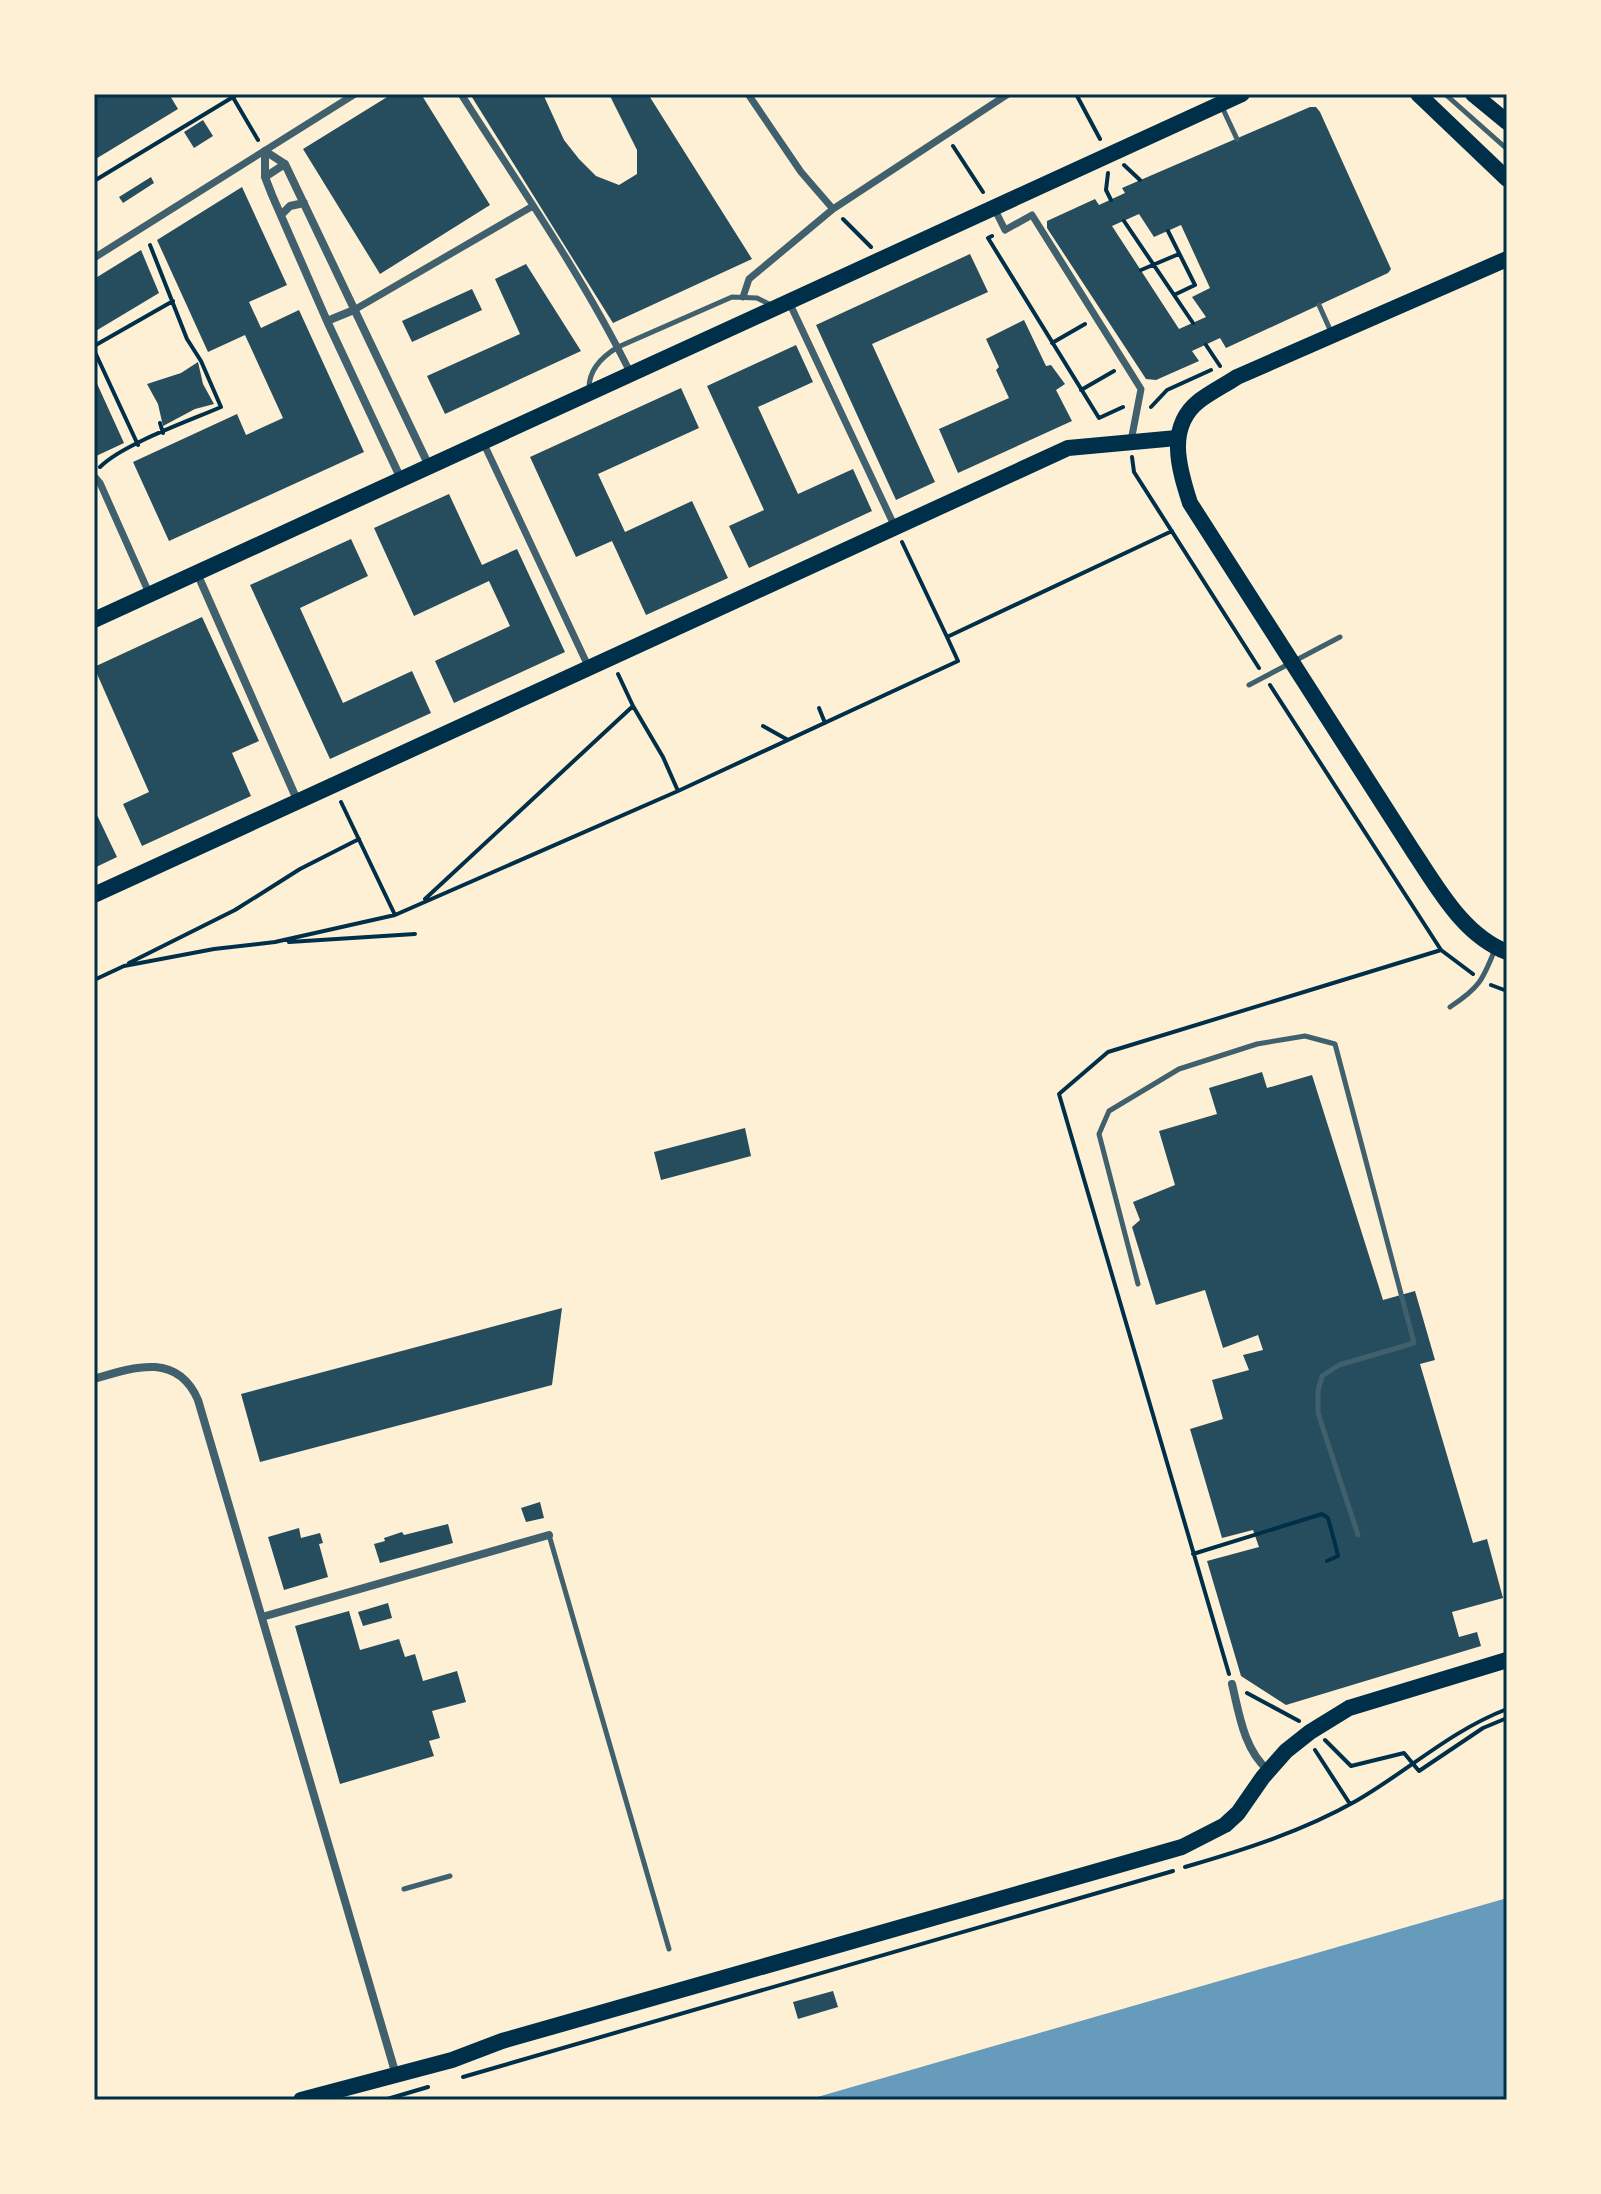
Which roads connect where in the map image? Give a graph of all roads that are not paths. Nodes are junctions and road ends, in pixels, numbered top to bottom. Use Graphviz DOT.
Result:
graph roads {
  1 [pos="355,94"];
  2 [pos="461,94"];
  3 [pos="748,94"];
  4 [pos="1008,94"];
  5 [pos="1418,94"];
  6 [pos="1445,94"];
  7 [pos="1473,94"];
  8 [pos="1229,98"];
  9 [pos="1507,122"];
  10 [pos="1237,139"];
  11 [pos="1507,149"];
  12 [pos="265,151"];
  13 [pos="285,164"];
  14 [pos="265,177"];
  15 [pos="1507,179"];
  16 [pos="304,203"];
  17 [pos="533,206"];
  18 [pos="994,208"];
  19 [pos="833,209"];
  20 [pos="281,215"];
  21 [pos="94,258"];
  22 [pos="1507,259"];
  23 [pos="743,297"];
  24 [pos="782,305"];
  25 [pos="1319,305"];
  26 [pos="354,310"];
  27 [pos="327,321"];
  28 [pos="1333,336"];
  29 [pos="618,347"];
  30 [pos="631,374"];
  31 [pos="590,393"];
  32 [pos="1177,438"];
  33 [pos="1131,441"];
  34 [pos="483,442"];
  35 [pos="430,466"];
  36 [pos="94,476"];
  37 [pos="401,479"];
  38 [pos="895,527"];
  39 [pos="197,573"];
  40 [pos="150,595"];
  41 [pos="94,620"];
  42 [pos="1340,637"];
  43 [pos="1291,661"];
  44 [pos="589,668"];
  45 [pos="1249,685"];
  46 [pos="298,802"];
  47 [pos="94,895"];
  48 [pos="1501,950"];
  49 [pos="1450,1007"];
  50 [pos="1138,1284"];
  51 [pos="94,1379"];
  52 [pos="549,1535"];
  53 [pos="1358,1535"];
  54 [pos="262,1617"];
  55 [pos="1507,1660"];
  56 [pos="1232,1684"];
  57 [pos="1268,1770"];
  58 [pos="450,1876"];
  59 [pos="404,1889"];
  60 [pos="669,1949"];
  61 [pos="396,2076"];
  62 [pos="301,2100"];
  1 -- 12 [label="street"];
  2 -- 17 [label="street"];
  3 -- 19 [label="street"];
  4 -- 19 [label="street"];
  5 -- 15 [label="main road"];
  6 -- 11 [label="lane"];
  7 -- 9 [label="main road"];
  8 -- 10 [label="lane"];
  8 -- 18 [label="main road"];
  12 -- 13 [label="street"];
  12 -- 14 [label="street"];
  12 -- 21 [label="street"];
  13 -- 14 [label="street"];
  13 -- 16 [label="street"];
  14 -- 20 [label="street"];
  16 -- 20 [label="street"];
  16 -- 26 [label="street"];
  17 -- 26 [label="street"];
  17 -- 29 [label="street"];
  18 -- 24 [label="main road"];
  18 -- 33 [label="street"];
  19 -- 23 [label="street"];
  20 -- 27 [label="street"];
  22 -- 28 [label="main road"];
  23 -- 24 [label="lane"];
  23 -- 29 [label="lane"];
  24 -- 30 [label="main road"];
  24 -- 38 [label="street"];
  25 -- 28 [label="lane"];
  26 -- 27 [label="street"];
  26 -- 35 [label="street"];
  27 -- 37 [label="street"];
  28 -- 32 [label="main road"];
  29 -- 30 [label="street"];
  29 -- 31 [label="lane"];
  30 -- 31 [label="main road"];
  31 -- 34 [label="main road"];
  32 -- 33 [label="main road"];
  32 -- 43 [label="main road"];
  33 -- 38 [label="main road"];
  34 -- 35 [label="main road"];
  34 -- 44 [label="street"];
  35 -- 37 [label="main road"];
  36 -- 40 [label="street"];
  37 -- 39 [label="main road"];
  38 -- 44 [label="main road"];
  39 -- 40 [label="main road"];
  39 -- 46 [label="street"];
  40 -- 41 [label="main road"];
  42 -- 43 [label="lane"];
  43 -- 45 [label="lane"];
  43 -- 48 [label="main road"];
  44 -- 46 [label="main road"];
  46 -- 47 [label="main road"];
  48 -- 49 [label="lane"];
  50 -- 53 [label="lane"];
  51 -- 54 [label="street"];
  52 -- 54 [label="street"];
  52 -- 60 [label="lane"];
  54 -- 61 [label="street"];
  55 -- 57 [label="main road"];
  56 -- 57 [label="street"];
  57 -- 61 [label="main road"];
  58 -- 59 [label="lane"];
  61 -- 62 [label="main road"];
}
